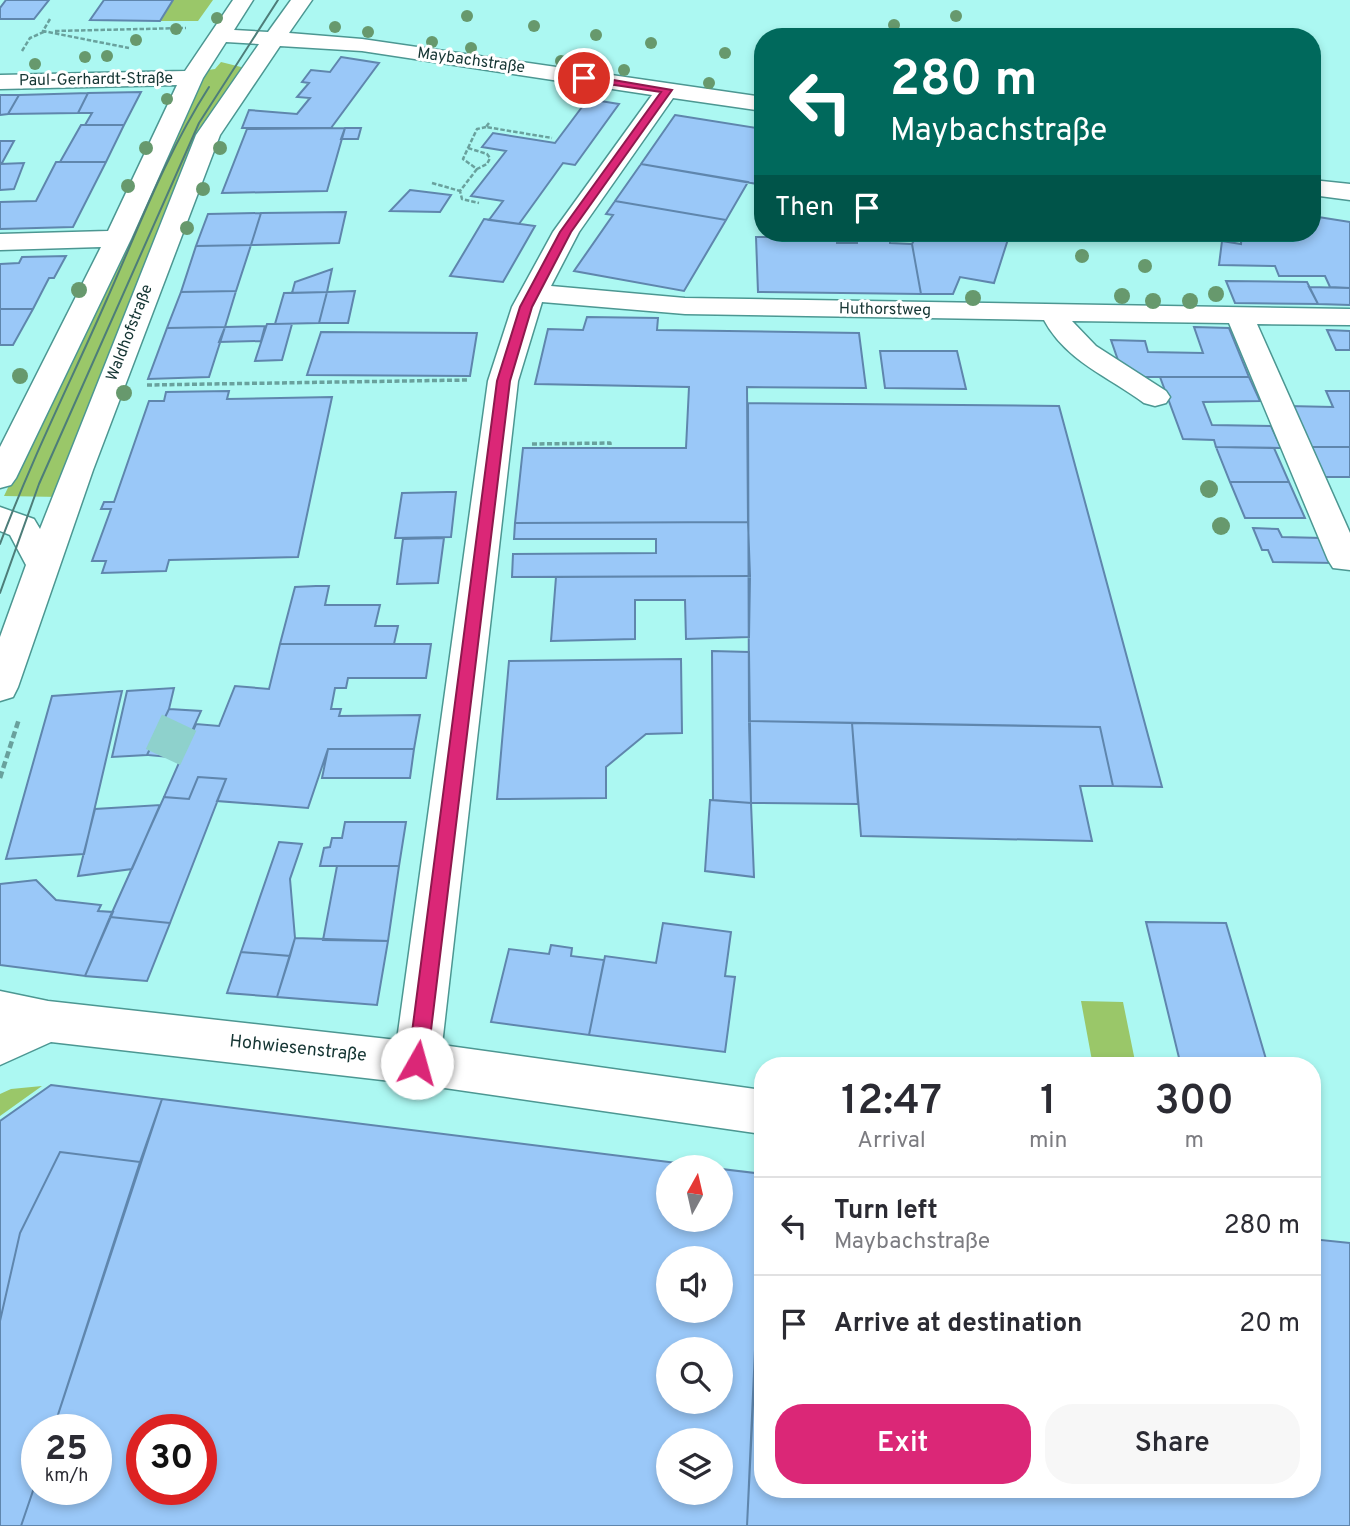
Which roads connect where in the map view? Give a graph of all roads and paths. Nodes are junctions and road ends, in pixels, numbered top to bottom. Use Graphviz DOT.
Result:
graph roads {
  1 [pos="243,0"];
  2 [pos="302,0"];
  3 [pos="50,19"];
  4 [pos="194,27"];
  5 [pos="43,31"];
  6 [pos="219,35"];
  7 [pos="277,38"];
  8 [pos="134,48"];
  9 [pos="19,57"];
  10 [pos="192,78"];
  11 [pos="0,82"];
  12 [pos="667,90"];
  13 [pos="754,103"];
  14 [pos="552,138"];
  15 [pos="467,148"];
  16 [pos="477,169"];
  17 [pos="432,183"];
  18 [pos="1321,188"];
  19 [pos="460,191"];
  20 [pos="1350,192"];
  21 [pos="479,203"];
  22 [pos="118,239"];
  23 [pos="0,242"];
  24 [pos="533,293"];
  25 [pos="1239,315"];
  26 [pos="1350,317"];
  27 [pos="1057,320"];
  28 [pos="503,381"];
  29 [pos="155,385"];
  30 [pos="1155,397"];
  31 [pos="524,444"];
  32 [pos="610,448"];
  33 [pos="0,478"];
  34 [pos="0,519"];
  35 [pos="1345,560"];
  36 [pos="43,565"];
  37 [pos="0,687"];
  38 [pos="0,1012"];
  39 [pos="48,1021"];
  40 [pos="0,1044"];
  41 [pos="417,1063"];
  42 [pos="754,1111"];
  1 -- 6 [label="street"];
  2 -- 7 [label="street, Waldhofstraße"];
  3 -- 5 [label="path"];
  4 -- 5 [label="path"];
  5 -- 8 [label="path"];
  5 -- 9 [label="path"];
  6 -- 7 [label="street, Maybachstraße"];
  6 -- 10 [label="street"];
  7 -- 12 [label="street, Maybachstraße"];
  7 -- 36 [label="street, Waldhofstraße"];
  10 -- 11 [label="street, Paul-Gerhardt-Straße"];
  10 -- 22 [label="street"];
  12 -- 13 [label="street, Maybachstraße"];
  12 -- 24 [label="street"];
  14 -- 15 [label="path"];
  15 -- 16 [label="path"];
  15 -- 16 [label="path"];
  16 -- 19 [label="path"];
  17 -- 19 [label="path"];
  18 -- 20 [label="street"];
  19 -- 21 [label="path"];
  22 -- 23 [label="street"];
  22 -- 33 [label="street"];
  24 -- 27 [label="street, Huthorstweg"];
  24 -- 28 [label="street"];
  25 -- 26 [label="street, Huthorstweg"];
  25 -- 27 [label="street, Huthorstweg"];
  25 -- 35 [label="street"];
  27 -- 30 [label="street"];
  28 -- 29 [label="path"];
  28 -- 41 [label="street"];
  31 -- 32 [label="path"];
  34 -- 36 [label="street"];
  36 -- 37 [label="street, Waldhofstraße"];
  38 -- 39 [label="street, Hohwiesenstraße"];
  39 -- 40 [label="street"];
  39 -- 41 [label="street, Hohwiesenstraße"];
  41 -- 42 [label="street, Hohwiesenstraße"];
}
